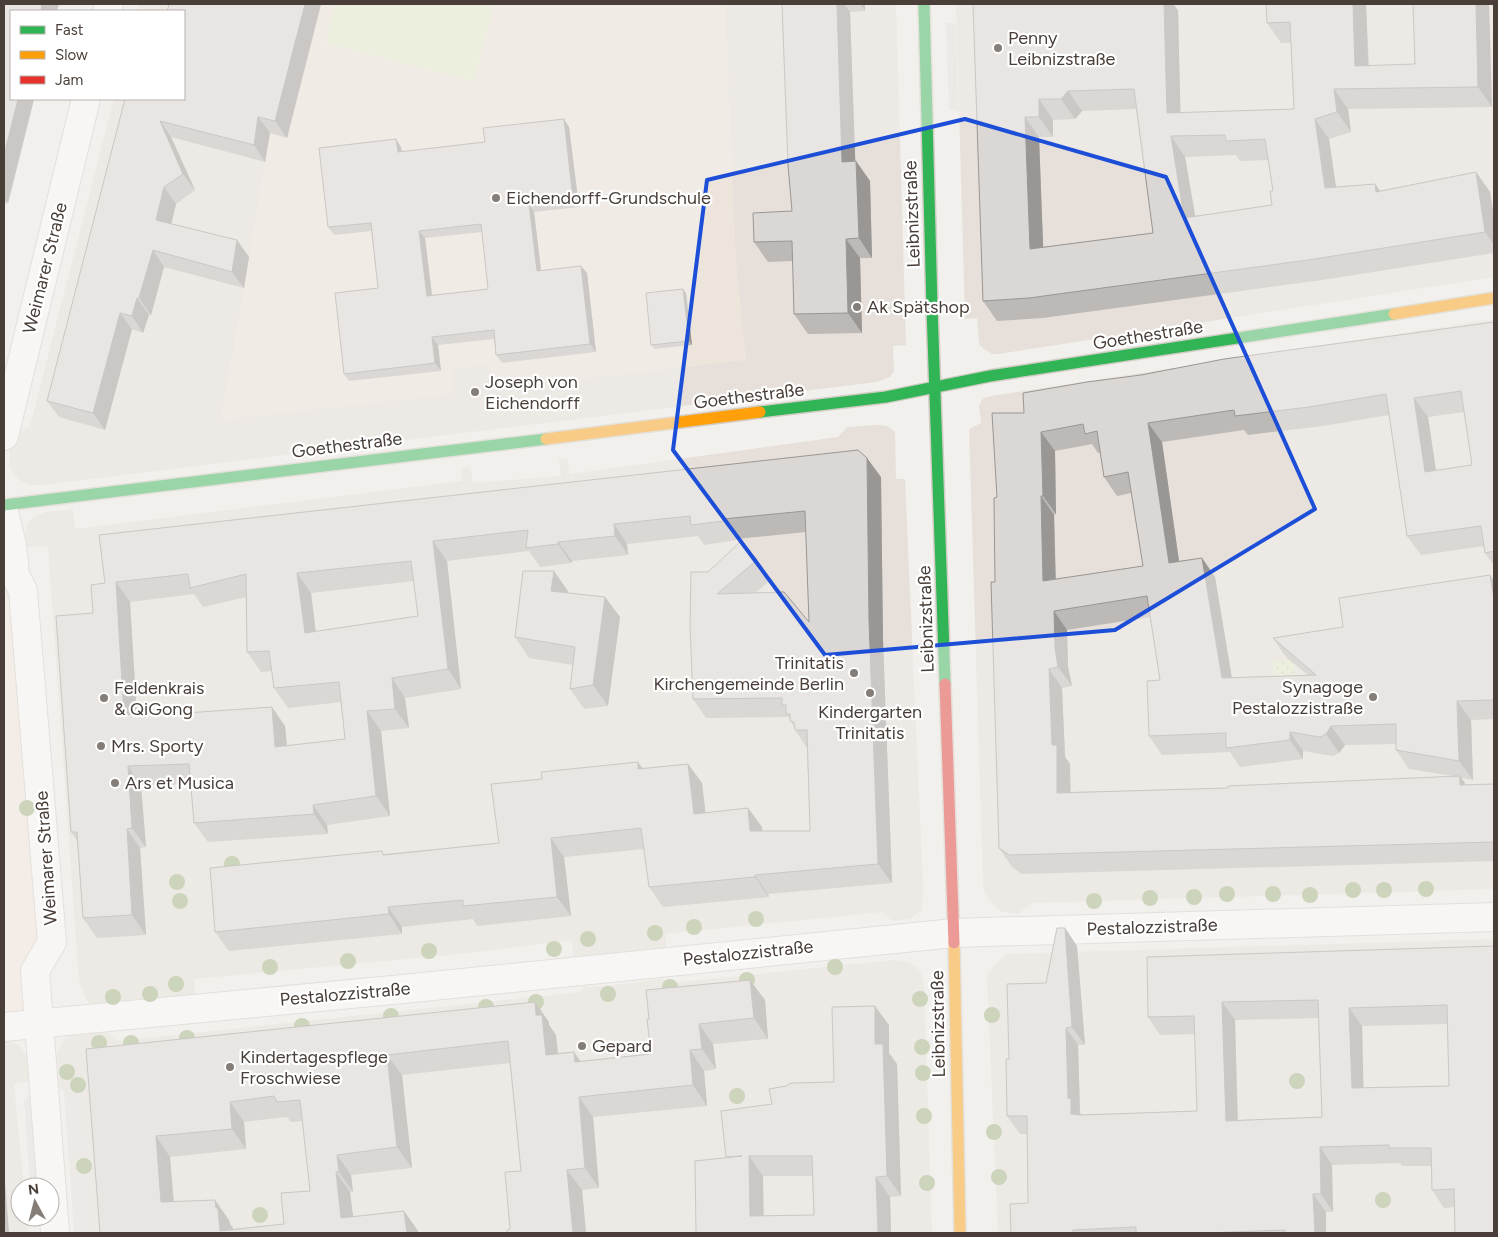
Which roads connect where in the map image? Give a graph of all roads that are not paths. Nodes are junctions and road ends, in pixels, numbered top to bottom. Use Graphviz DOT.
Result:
graph roads {
  1 [pos="924,4"];
  2 [pos="86,100"];
  3 [pos="1494,298"];
  4 [pos="935,388"];
  5 [pos="4,436"];
  6 [pos="4,505"];
  7 [pos="4,512"];
  8 [pos="1494,916"];
  9 [pos="954,933"];
  10 [pos="39,1024"];
  11 [pos="4,1027"];
  12 [pos="55,1233"];
  13 [pos="960,1233"];
  1 -- 4 [label="street, Leibnizstraße"];
  2 -- 5 [label="street, Weimarer Straße"];
  3 -- 4 [label="street, Goethestraße"];
  4 -- 6 [label="street, Goethestraße"];
  4 -- 9 [label="street, Leibnizstraße"];
  7 -- 10 [label="street, Weimarer Straße"];
  8 -- 9 [label="street, Pestalozzistraße"];
  9 -- 10 [label="street, Pestalozzistraße"];
  9 -- 13 [label="street, Leibnizstraße"];
  10 -- 11 [label="street, Pestalozzistraße"];
  10 -- 12 [label="street, Weimarer Straße"];
}
